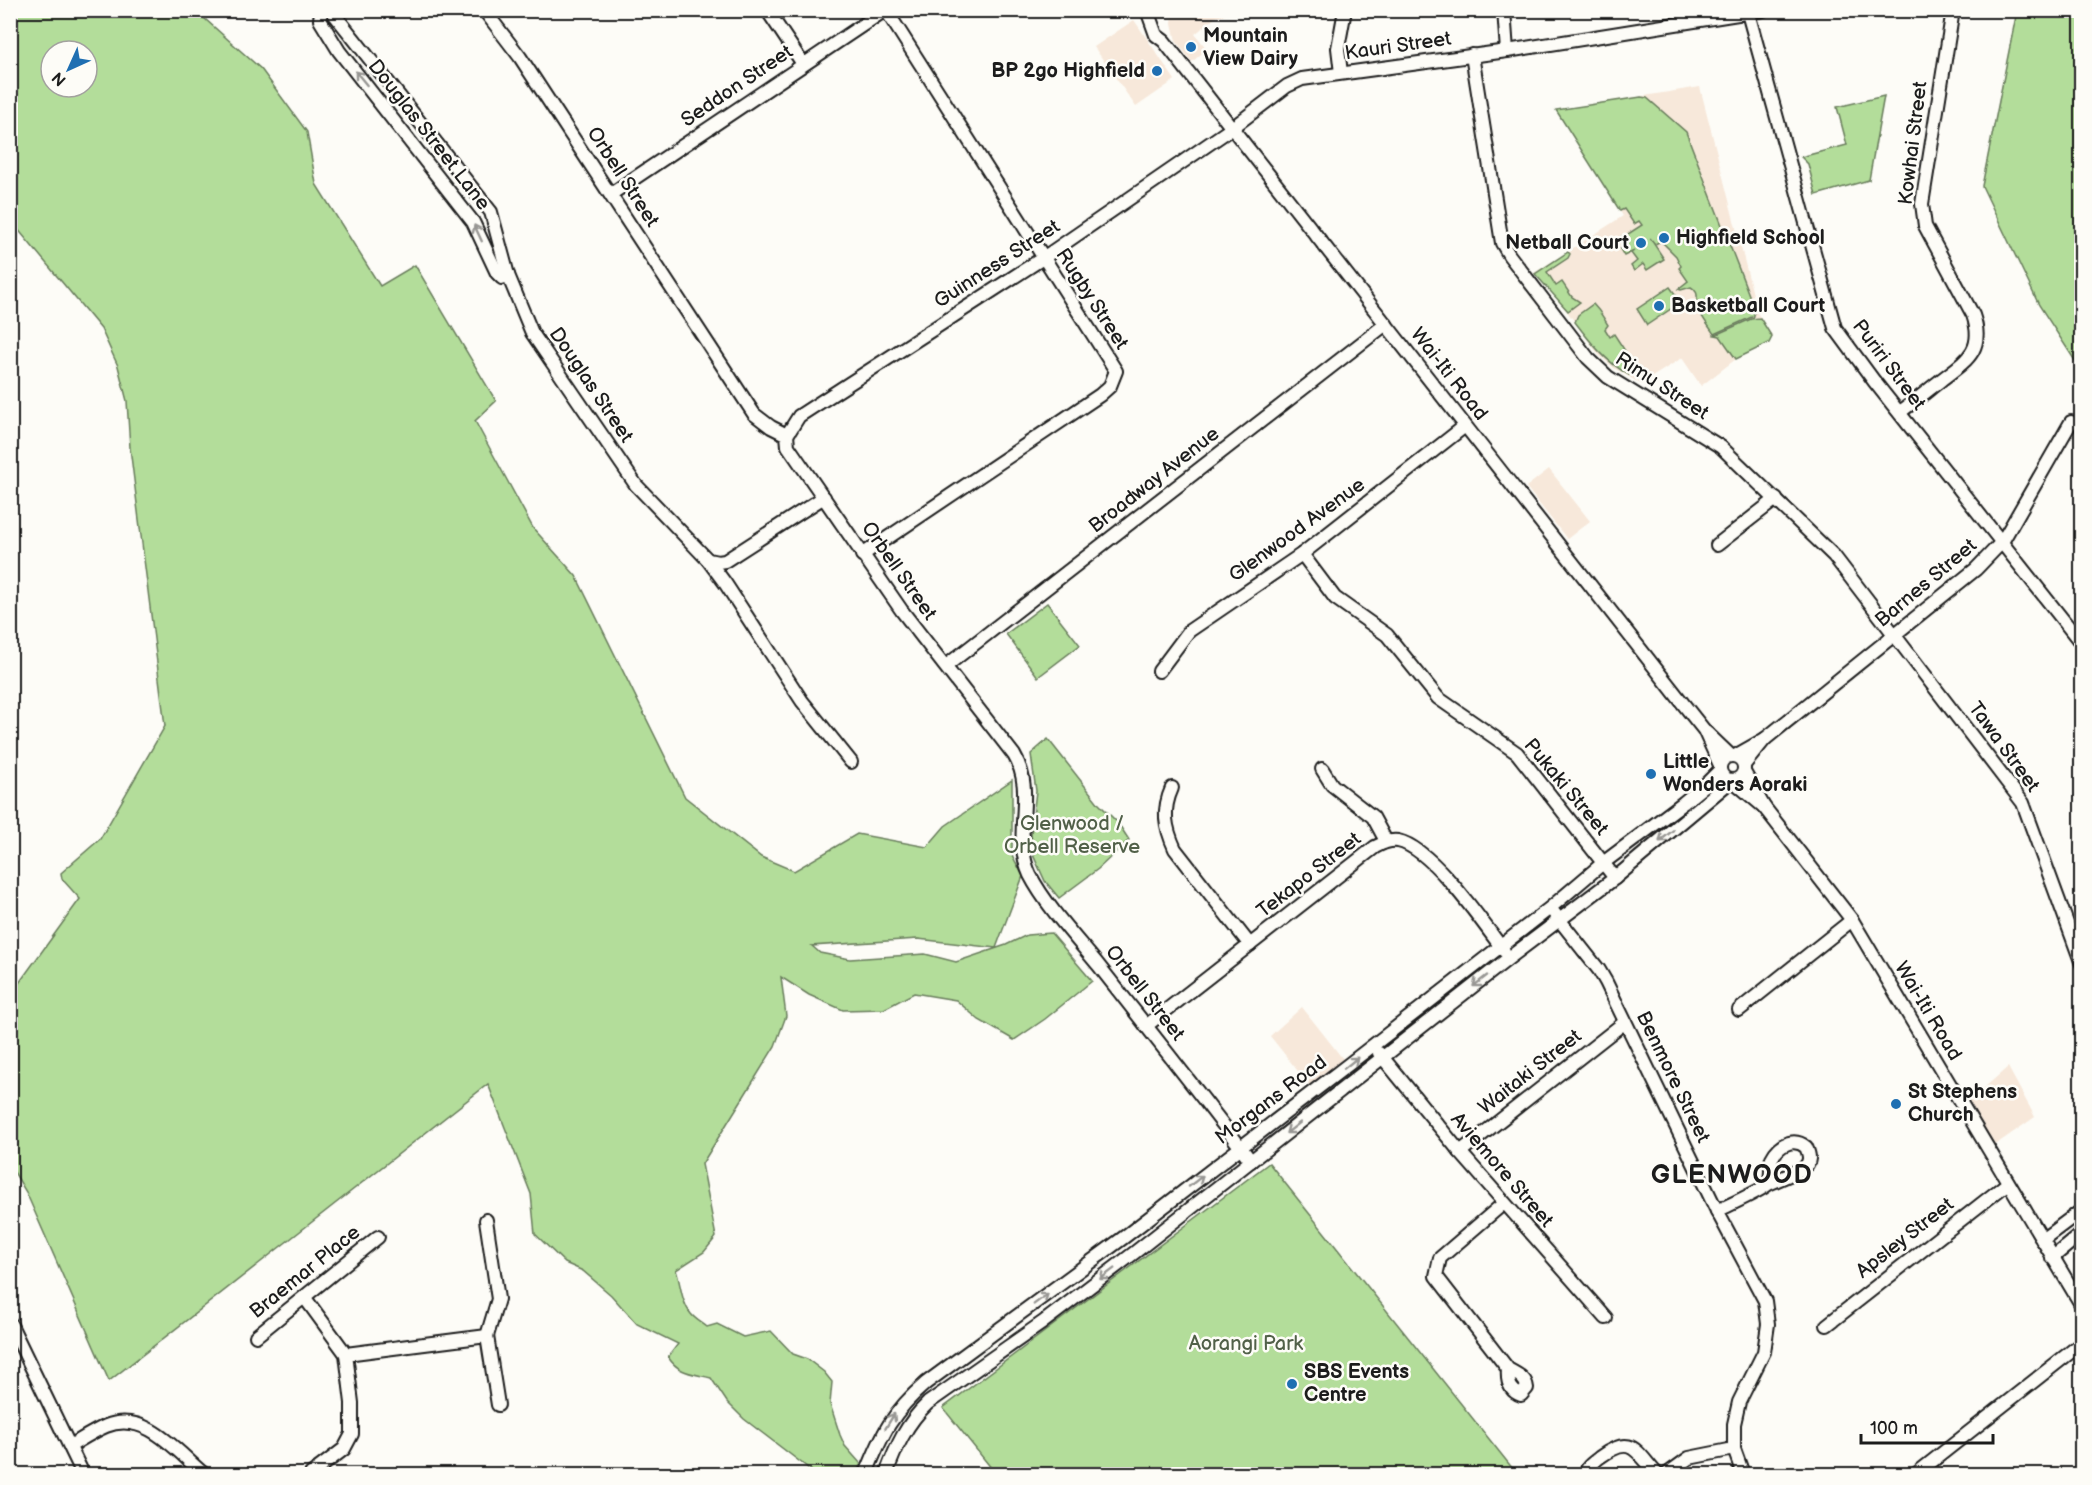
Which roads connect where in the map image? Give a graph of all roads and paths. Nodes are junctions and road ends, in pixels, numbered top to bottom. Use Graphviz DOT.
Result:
graph roads {
  1 [pos="321,10"];
  2 [pos="331,10"];
  3 [pos="484,10"];
  4 [pos="767,10"];
  5 [pos="885,10"];
  6 [pos="1147,10"];
  7 [pos="1155,10"];
  8 [pos="1345,10"];
  9 [pos="1504,10"];
  10 [pos="1762,10"];
  11 [pos="1953,10"];
  12 [pos="1748,13"];
  13 [pos="1710,15"];
  14 [pos="1164,41"];
  15 [pos="1507,51"];
  16 [pos="1472,55"];
  17 [pos="803,64"];
  18 [pos="1341,73"];
  19 [pos="1232,128"];
  20 [pos="611,194"];
  21 [pos="1043,258"];
  22 [pos="508,275"];
  23 [pos="1386,324"];
  24 [pos="1900,412"];
  25 [pos="2071,422"];
  26 [pos="1465,426"];
  27 [pos="787,435"];
  28 [pos="824,497"];
  29 [pos="1776,499"];
  30 [pos="2002,542"];
  31 [pos="1717,545"];
  32 [pos="1302,554"];
  33 [pos="862,555"];
  34 [pos="708,560"];
  35 [pos="1895,634"];
  36 [pos="2082,644"];
  37 [pos="946,666"];
  38 [pos="1159,671"];
  39 [pos="1704,730"];
  40 [pos="1765,739"];
  41 [pos="1733,756"];
  42 [pos="851,762"];
  43 [pos="1720,768"];
  44 [pos="1744,768"];
  45 [pos="1322,769"];
  46 [pos="1732,780"];
  47 [pos="1172,789"];
  48 [pos="1764,807"];
  49 [pos="1386,842"];
  50 [pos="1603,863"];
  51 [pos="1615,878"];
  52 [pos="1550,908"];
  53 [pos="1559,920"];
  54 [pos="1852,920"];
  55 [pos="1250,945"];
  56 [pos="1500,945"];
  57 [pos="1509,958"];
  58 [pos="2082,964"];
  59 [pos="1739,1010"];
  60 [pos="1625,1022"];
  61 [pos="1146,1026"];
  62 [pos="1373,1045"];
  63 [pos="1383,1057"];
  64 [pos="1240,1147"];
  65 [pos="1460,1152"];
  66 [pos="1251,1161"];
  67 [pos="2008,1183"];
  68 [pos="1766,1185"];
  69 [pos="1504,1203"];
  70 [pos="2082,1210"];
  71 [pos="1717,1211"];
  72 [pos="486,1220"];
  73 [pos="2082,1233"];
  74 [pos="378,1237"];
  75 [pos="1123,1238"];
  76 [pos="2042,1240"];
  77 [pos="1134,1253"];
  78 [pos="2052,1258"];
  79 [pos="304,1298"];
  80 [pos="2082,1306"];
  81 [pos="1606,1318"];
  82 [pos="10,1323"];
  83 [pos="1827,1324"];
  84 [pos="256,1336"];
  85 [pos="487,1336"];
  86 [pos="2082,1344"];
  87 [pos="346,1354"];
  88 [pos="1508,1369"];
  89 [pos="498,1405"];
  90 [pos="70,1446"];
  91 [pos="1734,1449"];
  92 [pos="83,1474"];
  93 [pos="204,1474"];
  94 [pos="311,1474"];
  95 [pos="866,1474"];
  96 [pos="886,1474"];
  97 [pos="1585,1474"];
  98 [pos="1657,1474"];
  99 [pos="1667,1474"];
  100 [pos="1743,1474"];
  101 [pos="1916,1474"];
  22 -- 1 [label="street, Douglas Street Lane, one-way"];
  2 -- 22 [label="street, Douglas Street"];
  3 -- 20 [label="street, Orbell Street"];
  4 -- 17 [label="street"];
  5 -- 17 [label="street, Seddon Street"];
  5 -- 21 [label="street, Rugby Street"];
  6 -- 14 [label="street, Wai-Iti Road"];
  7 -- 14 [label="street, Wai-Iti Road"];
  8 -- 18 [label="street"];
  9 -- 15 [label="street"];
  10 -- 12 [label="street, Kauri Street"];
  11 -- 24 [label="street, Kowhai Street"];
  12 -- 13 [label="street, Kauri Street"];
  12 -- 24 [label="street, Puriri Street"];
  13 -- 15 [label="street, Kauri Street"];
  14 -- 19 [label="street, Wai-Iti Road"];
  15 -- 16 [label="street, Kauri Street"];
  16 -- 18 [label="street, Kauri Street"];
  16 -- 29 [label="street, Rimu Street"];
  17 -- 20 [label="street, Seddon Street"];
  18 -- 19 [label="street, Kauri Street"];
  19 -- 21 [label="street, Guinness Street"];
  19 -- 23 [label="street, Wai-Iti Road"];
  20 -- 27 [label="street, Orbell Street"];
  21 -- 27 [label="street, Guinness Street"];
  21 -- 33 [label="street, Rugby Street"];
  22 -- 34 [label="street, Douglas Street"];
  23 -- 26 [label="street, Wai-Iti Road"];
  23 -- 37 [label="street, Broadway Avenue"];
  24 -- 30 [label="street, Puriri Street"];
  25 -- 30 [label="street, Barnes Street"];
  26 -- 32 [label="street, Glenwood Avenue"];
  26 -- 39 [label="street, Wai-Iti Road"];
  27 -- 28 [label="street, Orbell Street"];
  28 -- 33 [label="street, Orbell Street"];
  28 -- 34 [label="street"];
  29 -- 31 [label="street"];
  29 -- 35 [label="street, Rimu Street"];
  30 -- 35 [label="street, Barnes Street"];
  30 -- 36 [label="street, Puriri Street"];
  32 -- 38 [label="street, Glenwood Avenue"];
  32 -- 50 [label="street, Pukaki Street"];
  33 -- 37 [label="street, Orbell Street"];
  34 -- 42 [label="street, Douglas Street"];
  35 -- 40 [label="street, Barnes Street"];
  35 -- 58 [label="street, Tawa Street"];
  37 -- 61 [label="street, Orbell Street"];
  39 -- 41 [label="street, Wai-Iti Road"];
  39 -- 43 [label="street, Wai-Iti Road"];
  40 -- 41 [label="street, Barnes Street"];
  40 -- 44 [label="street, Barnes Street"];
  41 -- 43 [label="street"];
  41 -- 44 [label="street"];
  43 -- 46 [label="street"];
  43 -- 50 [label="street, Morgans Road"];
  44 -- 46 [label="street"];
  44 -- 48 [label="street, Wai-Iti Road"];
  45 -- 49 [label="street"];
  46 -- 48 [label="street, Wai-Iti Road"];
  46 -- 51 [label="street, Morgans Road, one-way"];
  47 -- 55 [label="street"];
  48 -- 54 [label="street, Wai-Iti Road"];
  49 -- 55 [label="street, Tekapo Street"];
  49 -- 56 [label="street, Tekapo Street"];
  50 -- 51 [label="street, Pukaki Street"];
  50 -- 52 [label="street, Morgans Road"];
  51 -- 53 [label="street, Morgans Road"];
  52 -- 53 [label="street, Benmore Street"];
  52 -- 56 [label="street, Morgans Road"];
  53 -- 57 [label="street, Morgans Road"];
  53 -- 60 [label="street, Benmore Street"];
  54 -- 59 [label="street"];
  54 -- 67 [label="street, Wai-Iti Road"];
  55 -- 61 [label="street, Tekapo Street"];
  56 -- 57 [label="street, Tekapo Street"];
  56 -- 62 [label="street, Morgans Road"];
  57 -- 63 [label="street, Morgans Road, one-way"];
  60 -- 65 [label="street, Waitaki Street"];
  60 -- 71 [label="street, Benmore Street"];
  61 -- 64 [label="street, Orbell Street"];
  62 -- 63 [label="street, Aviemore Street"];
  64 -- 62 [label="street, Morgans Road, one-way"];
  63 -- 65 [label="street, Aviemore Street"];
  63 -- 66 [label="street, Morgans Road, one-way"];
  64 -- 66 [label="street, Orbell Street"];
  75 -- 64 [label="street, Morgans Road, one-way"];
  65 -- 69 [label="street, Aviemore Street"];
  66 -- 77 [label="street, Morgans Road"];
  67 -- 76 [label="street, Wai-Iti Road"];
  67 -- 83 [label="street, Apsley Street"];
  68 -- 71 [label="street"];
  69 -- 81 [label="street, Aviemore Street"];
  69 -- 88 [label="street"];
  70 -- 76 [label="street"];
  71 -- 91 [label="street, Benmore Street"];
  72 -- 85 [label="street"];
  73 -- 78 [label="street"];
  74 -- 79 [label="street, Braemar Place"];
  75 -- 77 [label="street"];
  95 -- 75 [label="street, Morgans Road, one-way"];
  76 -- 78 [label="street, Wai-Iti Road"];
  77 -- 96 [label="street, Morgans Road, one-way"];
  78 -- 80 [label="street, Wai-Iti Road"];
  79 -- 84 [label="street, Braemar Place"];
  79 -- 87 [label="street"];
  82 -- 90 [label="street"];
  85 -- 87 [label="street"];
  85 -- 89 [label="street"];
  86 -- 101 [label="street"];
  87 -- 94 [label="street"];
  90 -- 92 [label="street"];
  90 -- 93 [label="street"];
  91 -- 99 [label="street"];
  91 -- 100 [label="street, Benmore Street"];
  97 -- 98 [label="street"];
}
